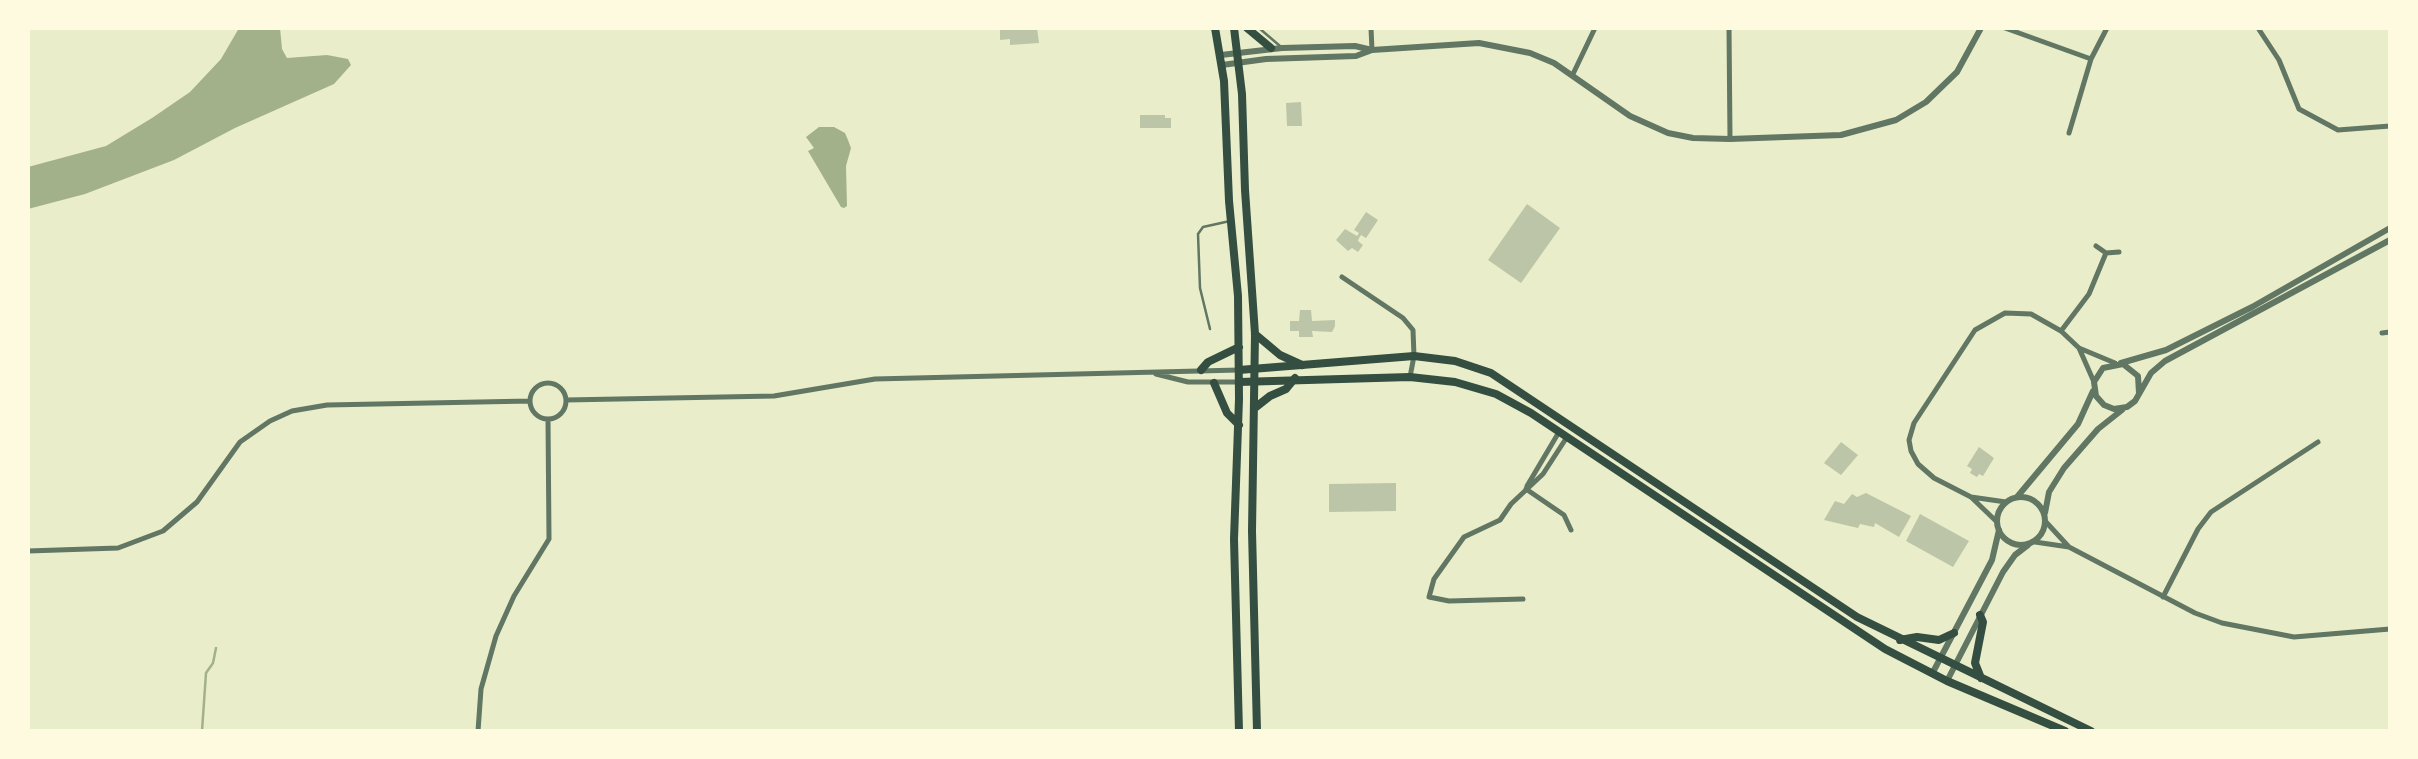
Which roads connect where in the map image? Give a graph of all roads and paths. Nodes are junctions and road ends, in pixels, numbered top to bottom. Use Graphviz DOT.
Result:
graph roads {
  1 [pos="1215,28"];
  2 [pos="1234,28"];
  3 [pos="1247,28"];
  4 [pos="1259,28"];
  5 [pos="1371,28"];
  6 [pos="1595,28"];
  7 [pos="1729,28"];
  8 [pos="1981,28"];
  9 [pos="2005,28"];
  10 [pos="2107,28"];
  11 [pos="2258,28"];
  12 [pos="1271,48"];
  13 [pos="1282,48"];
  14 [pos="1372,50"];
  15 [pos="1238,52"];
  16 [pos="1221,55"];
  17 [pos="2091,59"];
  18 [pos="1240,62"];
  19 [pos="1222,65"];
  20 [pos="1573,75"];
  21 [pos="2390,126"];
  22 [pos="2069,133"];
  23 [pos="1730,139"];
  24 [pos="1230,221"];
  25 [pos="2390,228"];
  26 [pos="2390,240"];
  27 [pos="2096,246"];
  28 [pos="2106,253"];
  29 [pos="2119,253"];
  30 [pos="1342,277"];
  31 [pos="1210,329"];
  32 [pos="2061,331"];
  33 [pos="2390,332"];
  34 [pos="2382,333"];
  35 [pos="1255,334"];
  36 [pos="1239,347"];
  37 [pos="2079,348"];
  38 [pos="1414,356"];
  39 [pos="2117,363"];
  40 [pos="1302,365"];
  41 [pos="1256,369"];
  42 [pos="1201,370"];
  43 [pos="1239,370"];
  44 [pos="1153,373"];
  45 [pos="1410,377"];
  46 [pos="1295,378"];
  47 [pos="1256,380"];
  48 [pos="1239,382"];
  49 [pos="1214,383"];
  50 [pos="2094,384"];
  51 [pos="2139,393"];
  52 [pos="566,400"];
  53 [pos="530,401"];
  54 [pos="1256,407"];
  55 [pos="2127,407"];
  56 [pos="548,419"];
  57 [pos="1239,425"];
  58 [pos="1559,432"];
  59 [pos="1567,437"];
  60 [pos="2318,442"];
  61 [pos="1526,489"];
  62 [pos="1971,497"];
  63 [pos="2017,497"];
  64 [pos="2006,502"];
  65 [pos="2045,513"];
  66 [pos="2046,522"];
  67 [pos="1998,526"];
  68 [pos="1571,530"];
  69 [pos="2031,543"];
  70 [pos="2069,547"];
  71 [pos="28,551"];
  72 [pos="2163,597"];
  73 [pos="1523,599"];
  74 [pos="1980,615"];
  75 [pos="2390,629"];
  76 [pos="1954,633"];
  77 [pos="1900,640"];
  78 [pos="1941,659"];
  79 [pos="1954,666"];
  80 [pos="1932,674"];
  81 [pos="1981,678"];
  82 [pos="1947,681"];
  83 [pos="478,731"];
  84 [pos="1239,731"];
  85 [pos="1257,731"];
  86 [pos="2065,731"];
  87 [pos="2091,731"];
  1 -- 16 [label="main road"];
  2 -- 15 [label="main road"];
  3 -- 12 [label="main road"];
  4 -- 13 [label="lane"];
  5 -- 14 [label="street"];
  6 -- 20 [label="street"];
  7 -- 23 [label="street"];
  8 -- 23 [label="street"];
  9 -- 17 [label="street"];
  10 -- 17 [label="street"];
  11 -- 21 [label="street"];
  12 -- 13 [label="street"];
  12 -- 15 [label="street"];
  13 -- 14 [label="street"];
  14 -- 18 [label="street"];
  14 -- 20 [label="street"];
  15 -- 16 [label="street"];
  15 -- 18 [label="main road"];
  16 -- 19 [label="main road"];
  17 -- 22 [label="street"];
  18 -- 19 [label="street"];
  18 -- 35 [label="main road"];
  19 -- 24 [label="main road"];
  20 -- 23 [label="street"];
  24 -- 31 [label="lane"];
  24 -- 36 [label="main road"];
  25 -- 39 [label="street"];
  26 -- 51 [label="street"];
  27 -- 28 [label="street"];
  28 -- 29 [label="street"];
  28 -- 32 [label="street"];
  30 -- 38 [label="street"];
  32 -- 37 [label="street"];
  32 -- 62 [label="street"];
  33 -- 34 [label="street"];
  35 -- 40 [label="main road"];
  35 -- 41 [label="main road"];
  36 -- 42 [label="main road"];
  36 -- 43 [label="main road"];
  37 -- 39 [label="street"];
  37 -- 50 [label="street"];
  38 -- 40 [label="main road"];
  38 -- 45 [label="street"];
  38 -- 77 [label="main road"];
  39 -- 50 [label="street"];
  39 -- 51 [label="street"];
  40 -- 41 [label="main road"];
  41 -- 43 [label="main road"];
  41 -- 47 [label="main road"];
  42 -- 43 [label="street"];
  42 -- 44 [label="street"];
  43 -- 48 [label="main road"];
  44 -- 49 [label="street"];
  44 -- 52 [label="street"];
  45 -- 46 [label="main road"];
  45 -- 58 [label="main road"];
  46 -- 47 [label="main road"];
  46 -- 54 [label="main road"];
  47 -- 48 [label="main road"];
  47 -- 54 [label="main road"];
  48 -- 49 [label="street"];
  48 -- 57 [label="main road"];
  49 -- 57 [label="main road"];
  50 -- 55 [label="street"];
  50 -- 63 [label="street"];
  51 -- 55 [label="street"];
  52 -- 53 [label="street"];
  52 -- 56 [label="street"];
  53 -- 56 [label="street"];
  53 -- 71 [label="street"];
  54 -- 85 [label="main road"];
  55 -- 65 [label="street"];
  56 -- 83 [label="street"];
  57 -- 84 [label="main road"];
  58 -- 59 [label="main road"];
  58 -- 61 [label="street"];
  59 -- 61 [label="street"];
  59 -- 80 [label="main road"];
  60 -- 72 [label="street"];
  61 -- 68 [label="street"];
  61 -- 73 [label="street"];
  62 -- 64 [label="street"];
  62 -- 67 [label="street"];
  63 -- 64 [label="street"];
  63 -- 65 [label="street"];
  64 -- 67 [label="street"];
  65 -- 66 [label="street"];
  66 -- 69 [label="street"];
  66 -- 70 [label="street"];
  67 -- 69 [label="street"];
  67 -- 76 [label="street"];
  69 -- 70 [label="street"];
  69 -- 74 [label="street"];
  70 -- 72 [label="street"];
  72 -- 75 [label="street"];
  74 -- 79 [label="street"];
  74 -- 81 [label="main road"];
  76 -- 77 [label="main road"];
  76 -- 78 [label="street"];
  77 -- 78 [label="main road"];
  78 -- 79 [label="main road"];
  78 -- 80 [label="street"];
  79 -- 81 [label="main road"];
  79 -- 82 [label="street"];
  80 -- 82 [label="main road"];
  81 -- 87 [label="main road"];
  82 -- 86 [label="main road"];
}
